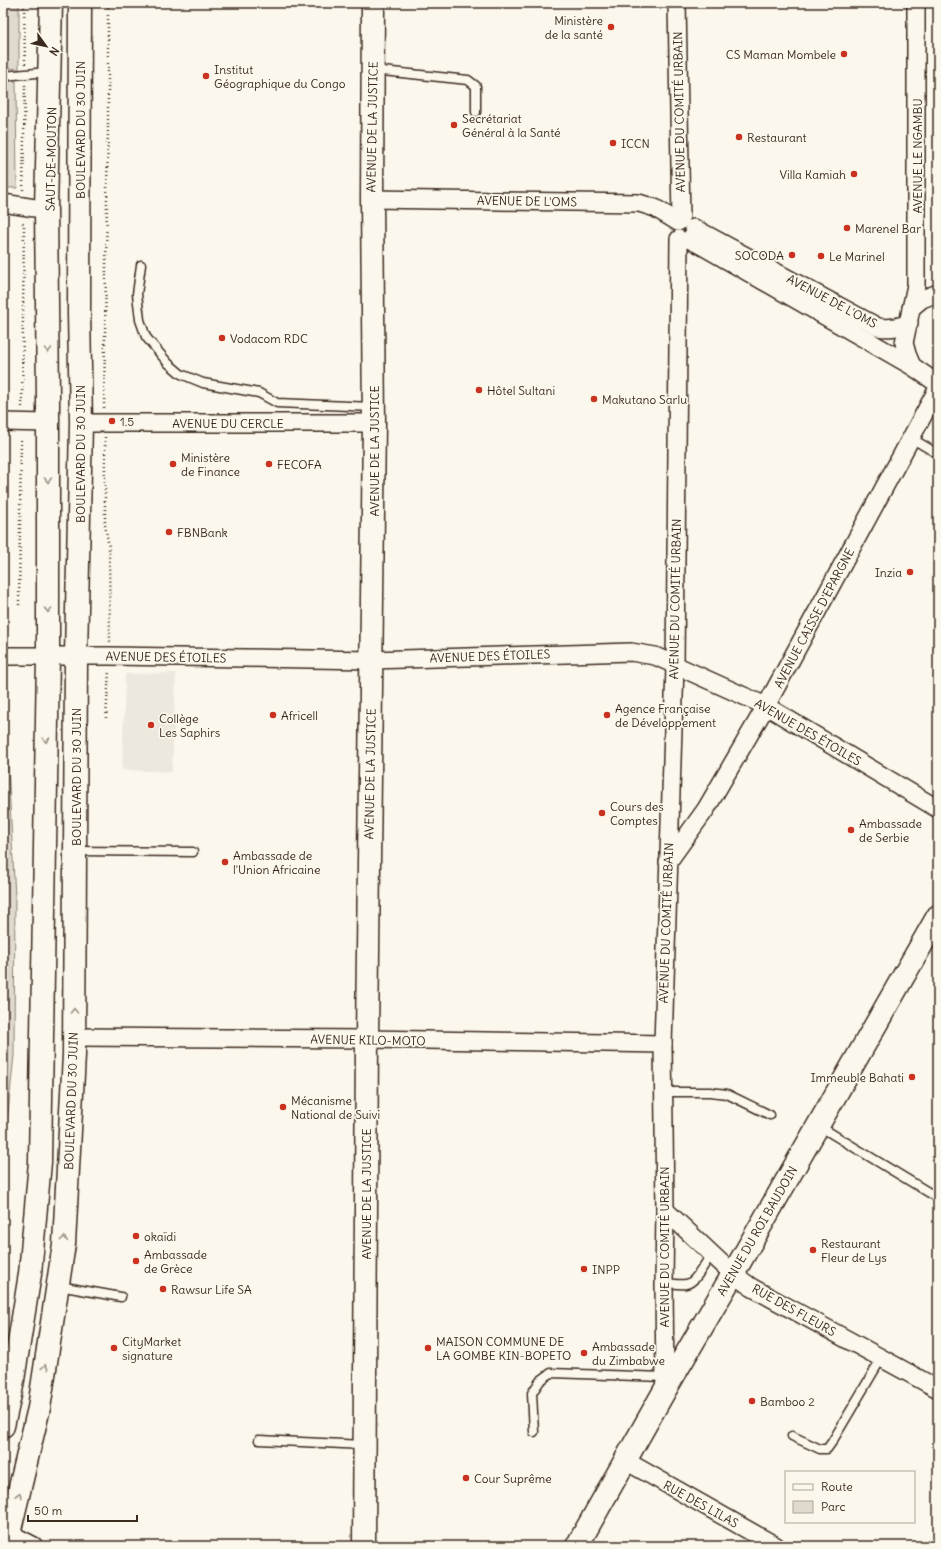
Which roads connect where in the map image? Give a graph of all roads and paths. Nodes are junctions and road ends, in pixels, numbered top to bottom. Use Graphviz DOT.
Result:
graph roads {
  1 [pos="24,3"];
  2 [pos="51,3"];
  3 [pos="55,3"];
  4 [pos="76,3"];
  5 [pos="80,3"];
  6 [pos="108,3"];
  7 [pos="373,3"];
  8 [pos="677,3"];
  9 [pos="916,3"];
  10 [pos="373,70"];
  11 [pos="49,72"];
  12 [pos="25,75"];
  13 [pos="3,76"];
  14 [pos="476,112"];
  15 [pos="21,194"];
  16 [pos="372,199"];
  17 [pos="3,203"];
  18 [pos="46,208"];
  19 [pos="18,218"];
  20 [pos="685,229"];
  21 [pos="141,265"];
  22 [pos="938,293"];
  23 [pos="79,312"];
  24 [pos="48,315"];
  25 [pos="910,315"];
  26 [pos="912,366"];
  27 [pos="938,384"];
  28 [pos="938,388"];
  29 [pos="22,412"];
  30 [pos="374,415"];
  31 [pos="3,422"];
  32 [pos="105,422"];
  33 [pos="48,423"];
  34 [pos="81,423"];
  35 [pos="21,433"];
  36 [pos="911,438"];
  37 [pos="938,454"];
  38 [pos="20,605"];
  39 [pos="3,656"];
  40 [pos="76,656"];
  41 [pos="110,656"];
  42 [pos="48,657"];
  43 [pos="372,660"];
  44 [pos="674,666"];
  45 [pos="766,706"];
  46 [pos="106,718"];
  47 [pos="938,809"];
  48 [pos="75,851"];
  49 [pos="193,852"];
  50 [pos="668,862"];
  51 [pos="938,916"];
  52 [pos="74,1037"];
  53 [pos="367,1039"];
  54 [pos="662,1044"];
  55 [pos="663,1092"];
  56 [pos="770,1115"];
  57 [pos="818,1126"];
  58 [pos="933,1195"];
  59 [pos="665,1210"];
  60 [pos="712,1253"];
  61 [pos="733,1274"];
  62 [pos="664,1283"];
  63 [pos="58,1286"];
  64 [pos="121,1297"];
  65 [pos="881,1359"];
  66 [pos="664,1384"];
  67 [pos="938,1389"];
  68 [pos="3,1426"];
  69 [pos="534,1432"];
  70 [pos="792,1436"];
  71 [pos="259,1440"];
  72 [pos="364,1445"];
  73 [pos="626,1461"];
  74 [pos="6,1536"];
  75 [pos="34,1546"];
  76 [pos="364,1546"];
  77 [pos="577,1546"];
  78 [pos="776,1546"];
  1 -- 12 [label="path"];
  2 -- 11 [label="main road"];
  3 -- 24 [label="main road, SAUT-DE-MOUTON"];
  4 -- 23 [label="main road, SAUT-DE-MOUTON"];
  5 -- 23 [label="main road, BOULEVARD DU 30 JUIN"];
  6 -- 32 [label="path"];
  7 -- 10 [label="main road, AVENUE DE LA JUSTICE"];
  8 -- 20 [label="street, AVENUE DU COMITÉ URBAIN"];
  9 -- 25 [label="street, AVENUE LE NGAMBU"];
  10 -- 14 [label="lane"];
  10 -- 16 [label="main road, AVENUE DE LA JUSTICE"];
  11 -- 12 [label="lane"];
  11 -- 18 [label="main road"];
  12 -- 13 [label="lane"];
  12 -- 15 [label="path"];
  16 -- 20 [label="street, AVENUE DE L'OMS"];
  16 -- 30 [label="main road, AVENUE DE LA JUSTICE"];
  17 -- 18 [label="street"];
  18 -- 24 [label="main road"];
  19 -- 29 [label="path"];
  20 -- 25 [label="street, AVENUE DE L'OMS"];
  20 -- 26 [label="street"];
  20 -- 44 [label="street, AVENUE DU COMITÉ URBAIN"];
  21 -- 30 [label="lane"];
  22 -- 25 [label="street"];
  23 -- 34 [label="main road, BOULEVARD DU 30 JUIN"];
  24 -- 33 [label="main road, one-way"];
  25 -- 26 [label="street, AVENUE LE NGAMBU"];
  26 -- 27 [label="street"];
  28 -- 36 [label="street, AVENUE CAISSE D'EPARGNE"];
  30 -- 32 [label="street, AVENUE DU CERCLE"];
  30 -- 43 [label="main road, AVENUE DE LA JUSTICE"];
  31 -- 33 [label="street"];
  32 -- 34 [label="street, AVENUE DU CERCLE"];
  32 -- 41 [label="path"];
  33 -- 42 [label="main road, one-way"];
  34 -- 40 [label="main road, BOULEVARD DU 30 JUIN"];
  35 -- 38 [label="path"];
  36 -- 37 [label="lane"];
  36 -- 45 [label="street, AVENUE CAISSE D'EPARGNE"];
  39 -- 42 [label="street, AVENUE DES ÉTOILES"];
  40 -- 41 [label="street, AVENUE DES ÉTOILES"];
  40 -- 42 [label="street, AVENUE DES ÉTOILES"];
  40 -- 48 [label="main road, BOULEVARD DU 30 JUIN"];
  41 -- 43 [label="street, AVENUE DES ÉTOILES"];
  41 -- 46 [label="path"];
  42 -- 68 [label="main road, one-way"];
  43 -- 44 [label="street, AVENUE DES ÉTOILES"];
  43 -- 53 [label="main road, AVENUE DE LA JUSTICE"];
  44 -- 45 [label="street, AVENUE DES ÉTOILES"];
  44 -- 50 [label="street, AVENUE DU COMITÉ URBAIN"];
  45 -- 47 [label="street, AVENUE DES ÉTOILES"];
  45 -- 50 [label="street, AVENUE CAISSE D'EPARGNE"];
  48 -- 49 [label="lane"];
  52 -- 48 [label="main road, BOULEVARD DU 30 JUIN, one-way"];
  50 -- 54 [label="street, AVENUE DU COMITÉ URBAIN"];
  51 -- 57 [label="main road, AVENUE DU ROI BAUDOIN"];
  52 -- 53 [label="street, AVENUE KILO-MOTO"];
  63 -- 52 [label="main road, BOULEVARD DU 30 JUIN, one-way"];
  53 -- 54 [label="street, AVENUE KILO-MOTO"];
  53 -- 72 [label="main road, AVENUE DE LA JUSTICE"];
  54 -- 55 [label="street, AVENUE DU COMITÉ URBAIN"];
  55 -- 56 [label="lane"];
  55 -- 59 [label="street, AVENUE DU COMITÉ URBAIN"];
  57 -- 58 [label="lane"];
  57 -- 61 [label="main road, AVENUE DU ROI BAUDOIN"];
  59 -- 60 [label="street, RUE DES FLEURS"];
  59 -- 62 [label="street, AVENUE DU COMITÉ URBAIN"];
  60 -- 61 [label="street, RUE DES FLEURS"];
  60 -- 62 [label="lane"];
  61 -- 65 [label="street, RUE DES FLEURS"];
  61 -- 66 [label="main road, AVENUE DU ROI BAUDOIN"];
  62 -- 66 [label="street, AVENUE DU COMITÉ URBAIN"];
  63 -- 64 [label="lane"];
  74 -- 63 [label="main road, BOULEVARD DU 30 JUIN, one-way"];
  65 -- 67 [label="street, RUE DES FLEURS"];
  65 -- 70 [label="lane"];
  66 -- 69 [label="lane"];
  66 -- 73 [label="main road, AVENUE DU ROI BAUDOIN"];
  71 -- 72 [label="lane"];
  72 -- 76 [label="main road, AVENUE DE LA JUSTICE"];
  73 -- 77 [label="main road, AVENUE DU ROI BAUDOIN"];
  73 -- 78 [label="street, RUE DES LILAS"];
  74 -- 75 [label="street"];
}
